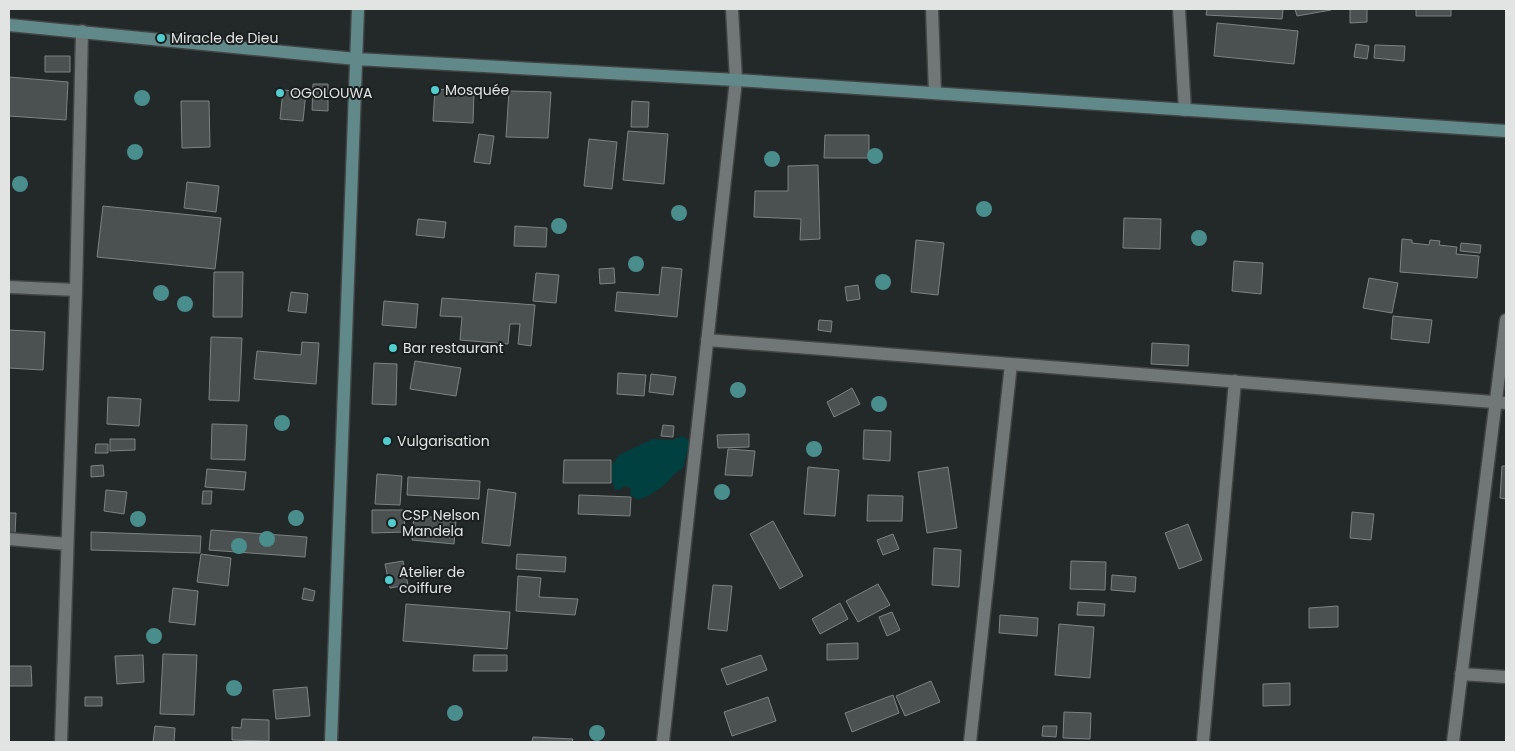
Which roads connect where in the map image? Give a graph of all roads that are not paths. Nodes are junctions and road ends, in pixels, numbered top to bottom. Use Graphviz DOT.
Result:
graph roads {
  1 [pos="358,9"];
  2 [pos="732,9"];
  3 [pos="932,9"];
  4 [pos="1179,9"];
  5 [pos="9,25"];
  6 [pos="82,31"];
  7 [pos="356,59"];
  8 [pos="736,80"];
  9 [pos="935,93"];
  10 [pos="1185,110"];
  11 [pos="1506,130"];
  12 [pos="9,287"];
  13 [pos="76,290"];
  14 [pos="1506,320"];
  15 [pos="707,340"];
  16 [pos="1011,364"];
  17 [pos="1235,381"];
  18 [pos="1501,402"];
  19 [pos="9,539"];
  20 [pos="67,544"];
  21 [pos="1461,674"];
  22 [pos="1506,677"];
  23 [pos="61,742"];
  24 [pos="331,742"];
  25 [pos="663,742"];
  26 [pos="970,742"];
  27 [pos="1203,742"];
  28 [pos="1453,742"];
  1 -- 7 [label="street"];
  2 -- 8 [label="street"];
  3 -- 9 [label="street"];
  4 -- 10 [label="street"];
  5 -- 6 [label="street"];
  6 -- 7 [label="street"];
  6 -- 13 [label="street"];
  7 -- 8 [label="street"];
  7 -- 24 [label="street"];
  8 -- 9 [label="street"];
  8 -- 15 [label="street"];
  9 -- 10 [label="street"];
  10 -- 11 [label="street"];
  12 -- 13 [label="street"];
  13 -- 20 [label="street"];
  14 -- 18 [label="street"];
  15 -- 16 [label="street"];
  15 -- 25 [label="street"];
  16 -- 17 [label="street"];
  16 -- 26 [label="street"];
  17 -- 18 [label="street"];
  17 -- 27 [label="street"];
  18 -- 21 [label="street"];
  19 -- 20 [label="street"];
  20 -- 23 [label="street"];
  21 -- 22 [label="street"];
  21 -- 28 [label="street"];
}
